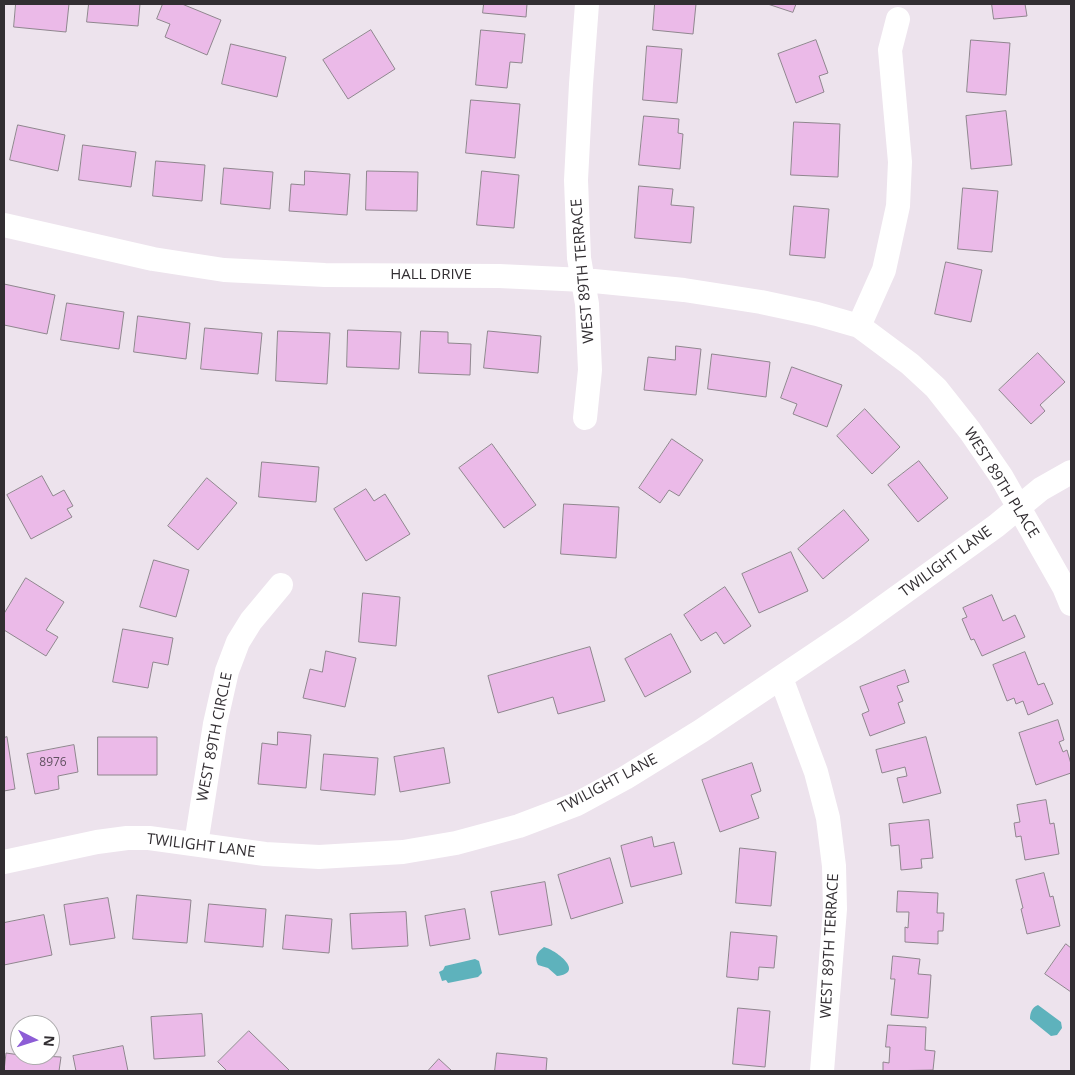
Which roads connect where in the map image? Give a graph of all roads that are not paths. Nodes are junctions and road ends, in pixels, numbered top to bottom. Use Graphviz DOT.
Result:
graph roads {
  1 [pos="587,4"];
  2 [pos="898,19"];
  3 [pos="4,225"];
  4 [pos="584,280"];
  5 [pos="859,326"];
  6 [pos="585,418"];
  7 [pos="1071,472"];
  8 [pos="1019,508"];
  9 [pos="281,585"];
  10 [pos="1071,604"];
  11 [pos="781,678"];
  12 [pos="196,844"];
  13 [pos="4,862"];
  14 [pos="822,1071"];
  1 -- 4 [label="street, WEST 89TH TERRACE"];
  2 -- 5 [label="street"];
  3 -- 4 [label="street, HALL DRIVE"];
  4 -- 5 [label="street, HALL DRIVE"];
  4 -- 6 [label="street, WEST 89TH TERRACE"];
  5 -- 8 [label="street, WEST 89TH PLACE"];
  7 -- 8 [label="street, TWILIGHT LANE"];
  8 -- 10 [label="street, WEST 89TH PLACE"];
  8 -- 11 [label="street, TWILIGHT LANE"];
  9 -- 12 [label="street, WEST 89TH CIRCLE"];
  11 -- 12 [label="street, TWILIGHT LANE"];
  11 -- 14 [label="street, WEST 89TH TERRACE"];
  12 -- 13 [label="street, TWILIGHT LANE"];
}
